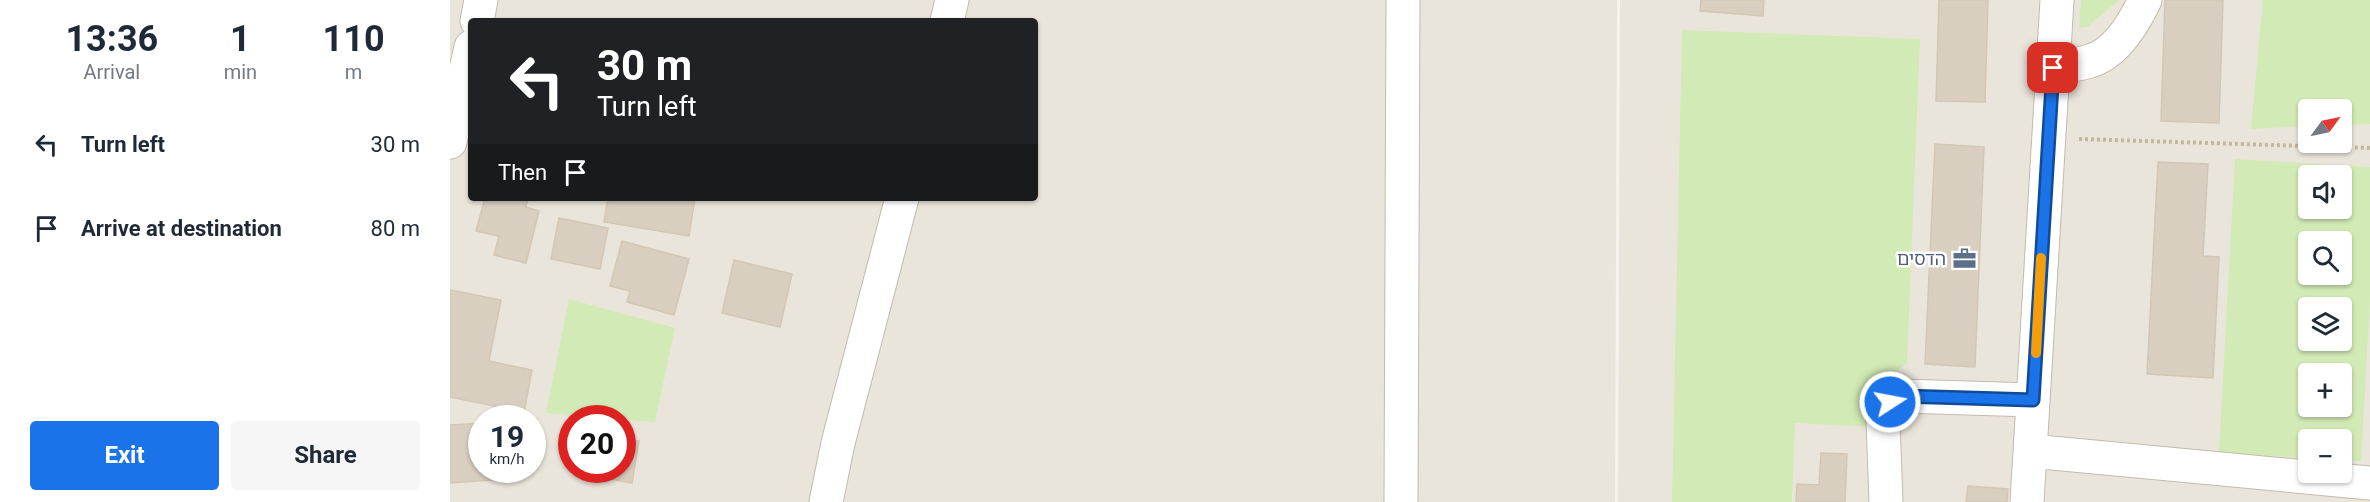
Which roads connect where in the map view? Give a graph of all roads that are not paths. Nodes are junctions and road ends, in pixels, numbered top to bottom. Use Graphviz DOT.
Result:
graph roads {
  1 [pos="481,0"];
  2 [pos="952,0"];
  3 [pos="1403,0"];
  4 [pos="2056,0"];
  5 [pos="2145,0"];
  6 [pos="478,18"];
  7 [pos="948,18"];
  8 [pos="468,61"];
  9 [pos="2053,68"];
  10 [pos="450,142"];
  11 [pos="901,201"];
  12 [pos="2033,400"];
  13 [pos="2030,451"];
  14 [pos="2370,483"];
  15 [pos="826,502"];
  16 [pos="1401,502"];
  17 [pos="1886,502"];
  18 [pos="2026,502"];
  1 -- 6 [label="street"];
  2 -- 7 [label="street"];
  3 -- 16 [label="street"];
  4 -- 9 [label="street"];
  5 -- 9 [label="street"];
  8 -- 10 [label="street"];
  9 -- 12 [label="street"];
  11 -- 15 [label="street"];
  12 -- 13 [label="street"];
  12 -- 17 [label="street"];
  13 -- 14 [label="street"];
  13 -- 18 [label="street"];
}
